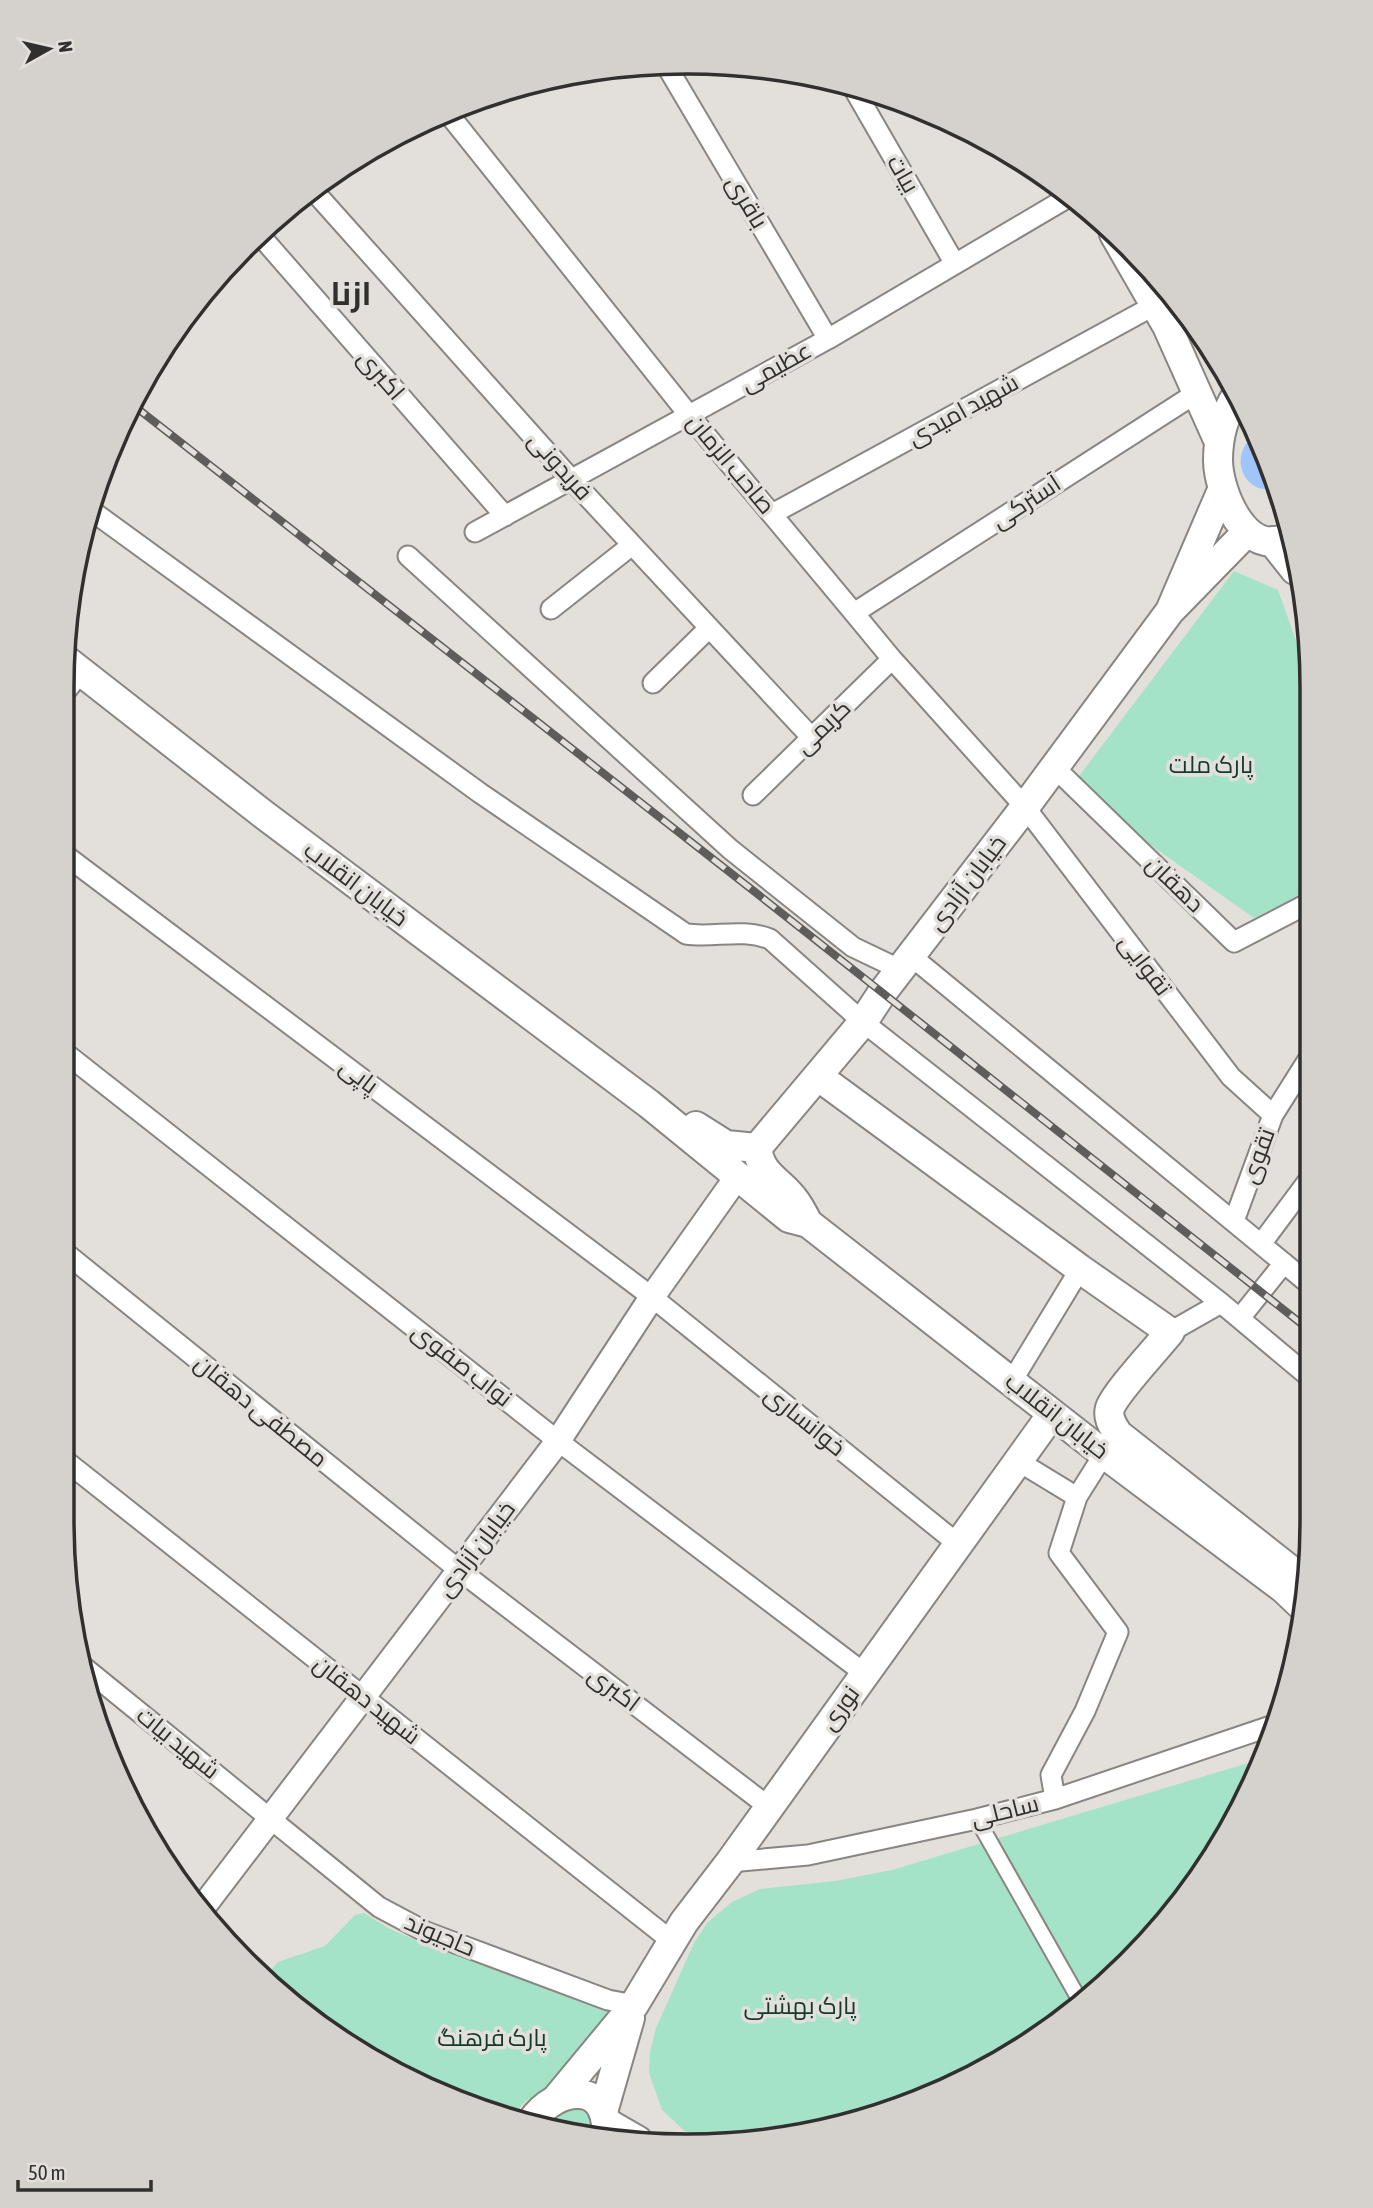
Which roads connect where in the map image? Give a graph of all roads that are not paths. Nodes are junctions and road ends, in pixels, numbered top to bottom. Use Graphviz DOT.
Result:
graph roads {
  1 [pos="672,74"];
  2 [pos="859,98"];
  3 [pos="453,120"];
  4 [pos="318,196"];
  5 [pos="1061,201"];
  6 [pos="265,241"];
  7 [pos="955,264"];
  8 [pos="1145,280"];
  9 [pos="1169,315"];
  10 [pos="828,339"];
  11 [pos="1198,392"];
  12 [pos="1230,404"];
  13 [pos="689,415"];
  14 [pos="1219,442"];
  15 [pos="571,480"];
  16 [pos="1222,491"];
  17 [pos="772,514"];
  18 [pos="98,515"];
  19 [pos="505,516"];
  20 [pos="475,532"];
  21 [pos="1269,536"];
  22 [pos="632,545"];
  23 [pos="408,556"];
  24 [pos="1286,557"];
  25 [pos="551,609"];
  26 [pos="1170,611"];
  27 [pos="854,613"];
  28 [pos="709,628"];
  29 [pos="892,659"];
  30 [pos="74,674"];
  31 [pos="653,683"];
  32 [pos="812,738"];
  33 [pos="1055,768"];
  34 [pos="753,795"];
  35 [pos="1025,807"];
  36 [pos="74,862"];
  37 [pos="1300,908"];
  38 [pos="906,963"];
  39 [pos="863,1022"];
  40 [pos="74,1060"];
  41 [pos="1300,1072"];
  42 [pos="819,1077"];
  43 [pos="649,1104"];
  44 [pos="1273,1115"];
  45 [pos="757,1148"];
  46 [pos="737,1177"];
  47 [pos="1300,1192"];
  48 [pos="1234,1221"];
  49 [pos="808,1223"];
  50 [pos="1261,1244"];
  51 [pos="74,1260"];
  52 [pos="1284,1263"];
  53 [pos="1080,1269"];
  54 [pos="1300,1276"];
  55 [pos="652,1297"];
  56 [pos="1221,1303"];
  57 [pos="1240,1318"];
  58 [pos="1170,1332"];
  59 [pos="1300,1369"];
  60 [pos="1013,1381"];
  61 [pos="1052,1414"];
  62 [pos="558,1441"];
  63 [pos="1111,1444"];
  64 [pos="1018,1461"];
  65 [pos="74,1468"];
  66 [pos="1077,1497"];
  67 [pos="958,1544"];
  68 [pos="459,1570"];
  69 [pos="1297,1576"];
  70 [pos="1294,1599"];
  71 [pos="864,1673"];
  72 [pos="93,1674"];
  73 [pos="363,1697"];
  74 [pos="1264,1728"];
  75 [pos="1055,1798"];
  76 [pos="769,1807"];
  77 [pos="270,1818"];
  78 [pos="977,1819"];
  79 [pos="730,1862"];
  80 [pos="206,1903"];
  81 [pos="673,1942"];
  82 [pos="1077,1994"];
  83 [pos="634,2006"];
  84 [pos="557,2098"];
  85 [pos="536,2116"];
  86 [pos="605,2122"];
  87 [pos="622,2131"];
  1 -- 10 [label="street, باقری"];
  2 -- 7 [label="street, بیات"];
  3 -- 13 [label="street, صاحب الزمان"];
  4 -- 15 [label="street, فریدونی"];
  5 -- 7 [label="street, عظیمی"];
  6 -- 19 [label="street, اکبری"];
  7 -- 10 [label="street, عظیمی"];
  8 -- 9 [label="main road"];
  9 -- 11 [label="main road"];
  9 -- 17 [label="street, شهید امیدی"];
  10 -- 13 [label="street, عظیمی"];
  11 -- 14 [label="main road"];
  11 -- 27 [label="street, آسترکی"];
  12 -- 14 [label="main road"];
  13 -- 15 [label="street, عظیمی"];
  13 -- 17 [label="street, صاحب الزمان"];
  14 -- 16 [label="main road"];
  15 -- 19 [label="street, عظیمی"];
  15 -- 22 [label="street, فریدونی"];
  16 -- 21 [label="main road"];
  16 -- 26 [label="main road"];
  17 -- 27 [label="street, صاحب الزمان"];
  18 -- 39 [label="street"];
  19 -- 20 [label="street, عظیمی"];
  21 -- 24 [label="main road"];
  21 -- 26 [label="main road"];
  22 -- 25 [label="street"];
  22 -- 28 [label="street, فریدونی"];
  23 -- 38 [label="street"];
  26 -- 33 [label="main road, خیابان آزادی"];
  27 -- 29 [label="street, صاحب الزمان"];
  28 -- 31 [label="street"];
  28 -- 32 [label="street, فریدونی"];
  29 -- 32 [label="street, کریمی"];
  29 -- 35 [label="street, صاحب الزمان"];
  30 -- 43 [label="main road, خیابان انقلاب"];
  32 -- 34 [label="street, کریمی"];
  33 -- 35 [label="main road, خیابان آزادی"];
  33 -- 37 [label="street, دهقان"];
  35 -- 38 [label="main road, خیابان آزادی"];
  35 -- 44 [label="street, تقوایی"];
  36 -- 55 [label="street, پاپی"];
  38 -- 39 [label="main road, خیابان آزادی"];
  38 -- 48 [label="street"];
  39 -- 42 [label="main road, خیابان آزادی"];
  39 -- 56 [label="street"];
  40 -- 62 [label="street, نواب صفوی"];
  41 -- 44 [label="street, تقوی"];
  42 -- 45 [label="main road, خیابان آزادی"];
  42 -- 53 [label="main road"];
  43 -- 45 [label="main road, خیابان انقلاب"];
  43 -- 46 [label="main road, خیابان انقلاب"];
  44 -- 48 [label="street, تقوی"];
  45 -- 49 [label="main road, خیابان انقلاب"];
  46 -- 49 [label="main road, خیابان انقلاب"];
  46 -- 55 [label="street, خیابان آزادی"];
  47 -- 50 [label="street"];
  48 -- 50 [label="street"];
  49 -- 60 [label="main road, خیابان انقلاب"];
  50 -- 52 [label="street"];
  51 -- 68 [label="street, مصطفی دهقان"];
  52 -- 54 [label="street"];
  52 -- 57 [label="street"];
  53 -- 58 [label="main road"];
  53 -- 60 [label="street"];
  55 -- 62 [label="street, خیابان آزادی"];
  55 -- 67 [label="street, خوانساری"];
  56 -- 57 [label="street"];
  56 -- 58 [label="street"];
  57 -- 59 [label="street"];
  58 -- 63 [label="main road"];
  60 -- 61 [label="main road, خیابان انقلاب"];
  61 -- 63 [label="main road, خیابان انقلاب"];
  61 -- 64 [label="main road, نوری"];
  62 -- 68 [label="street, خیابان آزادی"];
  62 -- 71 [label="street, نواب صفوی"];
  63 -- 66 [label="street"];
  63 -- 69 [label="main road, خیابان انقلاب"];
  63 -- 70 [label="main road, خیابان انقلاب"];
  64 -- 66 [label="street"];
  64 -- 67 [label="main road, نوری"];
  65 -- 73 [label="street, شهید دهقان"];
  66 -- 75 [label="street"];
  67 -- 71 [label="main road, نوری"];
  68 -- 73 [label="street, خیابان آزادی"];
  68 -- 76 [label="street, اکبری"];
  71 -- 76 [label="main road, نوری"];
  72 -- 77 [label="street, شهید بیات"];
  73 -- 77 [label="street, خیابان آزادی"];
  73 -- 81 [label="street, شهید دهقان"];
  74 -- 75 [label="street, ساحلی"];
  75 -- 78 [label="street, ساحلی"];
  76 -- 79 [label="main road, نوری"];
  77 -- 80 [label="street, خیابان آزادی"];
  77 -- 83 [label="street, حاجیوند"];
  78 -- 79 [label="street, ساحلی"];
  78 -- 82 [label="street"];
  79 -- 81 [label="main road, نوری"];
  81 -- 83 [label="main road, نوری"];
  83 -- 84 [label="main road"];
  83 -- 86 [label="main road"];
  84 -- 85 [label="main road"];
  84 -- 86 [label="main road"];
  86 -- 87 [label="street"];
}
